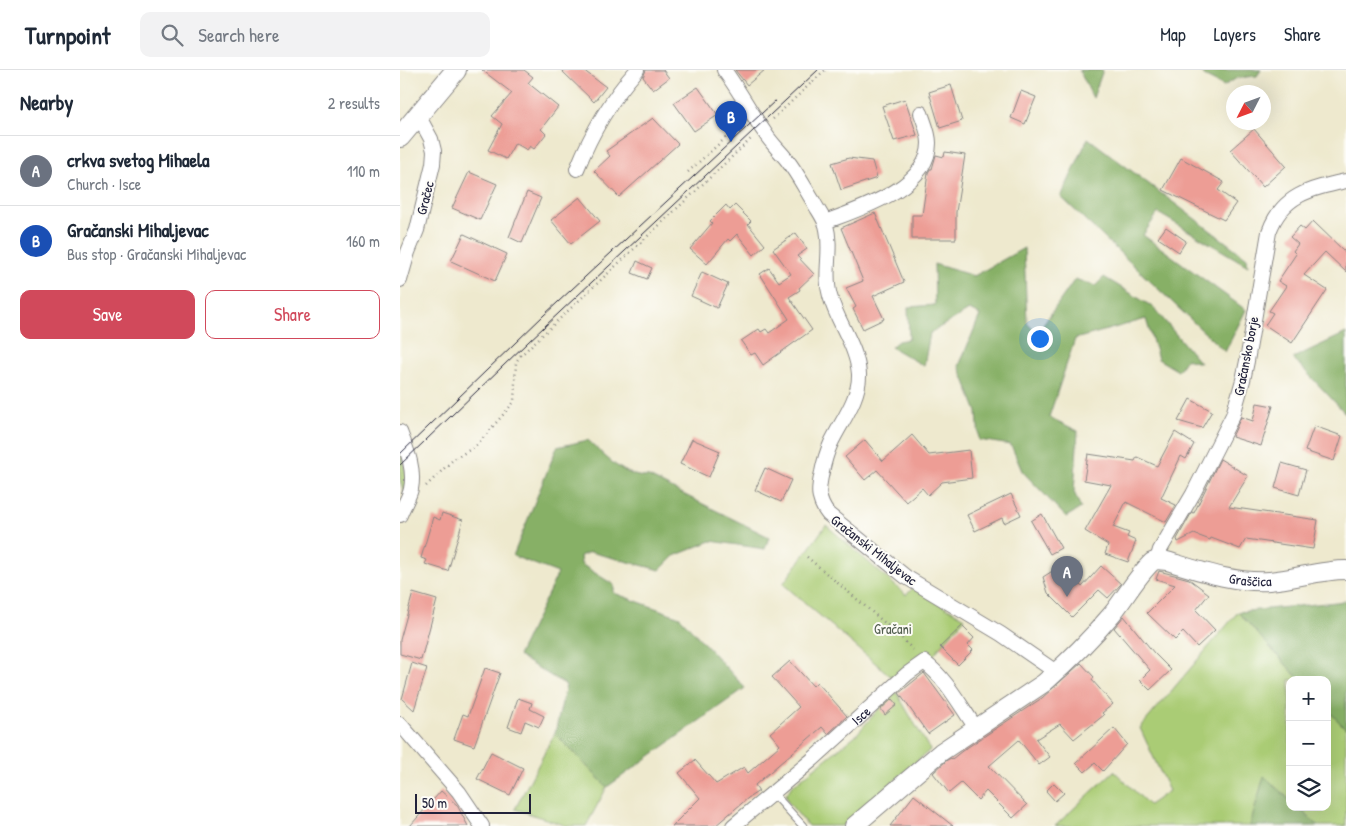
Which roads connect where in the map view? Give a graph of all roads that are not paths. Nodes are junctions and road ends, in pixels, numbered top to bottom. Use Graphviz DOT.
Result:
graph roads {
  1 [pos="456,70"];
  2 [pos="637,70"];
  3 [pos="724,70"];
  4 [pos="921,113"];
  5 [pos="418,116"];
  6 [pos="400,137"];
  7 [pos="577,169"];
  8 [pos="1346,181"];
  9 [pos="825,222"];
  10 [pos="400,280"];
  11 [pos="400,432"];
  12 [pos="403,505"];
  13 [pos="1157,560"];
  14 [pos="1346,570"];
  15 [pos="1056,672"];
  16 [pos="400,724"];
  17 [pos="976,728"];
  18 [pos="772,792"];
  19 [pos="482,826"];
  20 [pos="733,826"];
  21 [pos="803,826"];
  22 [pos="854,826"];
  1 -- 5 [label="main road"];
  2 -- 7 [label="street"];
  3 -- 9 [label="street, Gračanski Mihaljevac"];
  4 -- 9 [label="street"];
  5 -- 6 [label="main road"];
  5 -- 10 [label="street, Gračec"];
  8 -- 13 [label="street, Gračansko borje"];
  9 -- 15 [label="street, Gračanski Mihaljevac"];
  11 -- 12 [label="street"];
  13 -- 14 [label="street, Graščica"];
  13 -- 15 [label="street"];
  15 -- 17 [label="street"];
  16 -- 19 [label="street"];
  17 -- 18 [label="street, Isce"];
  17 -- 22 [label="street"];
  18 -- 20 [label="street, Isce"];
  18 -- 21 [label="lane"];
}
